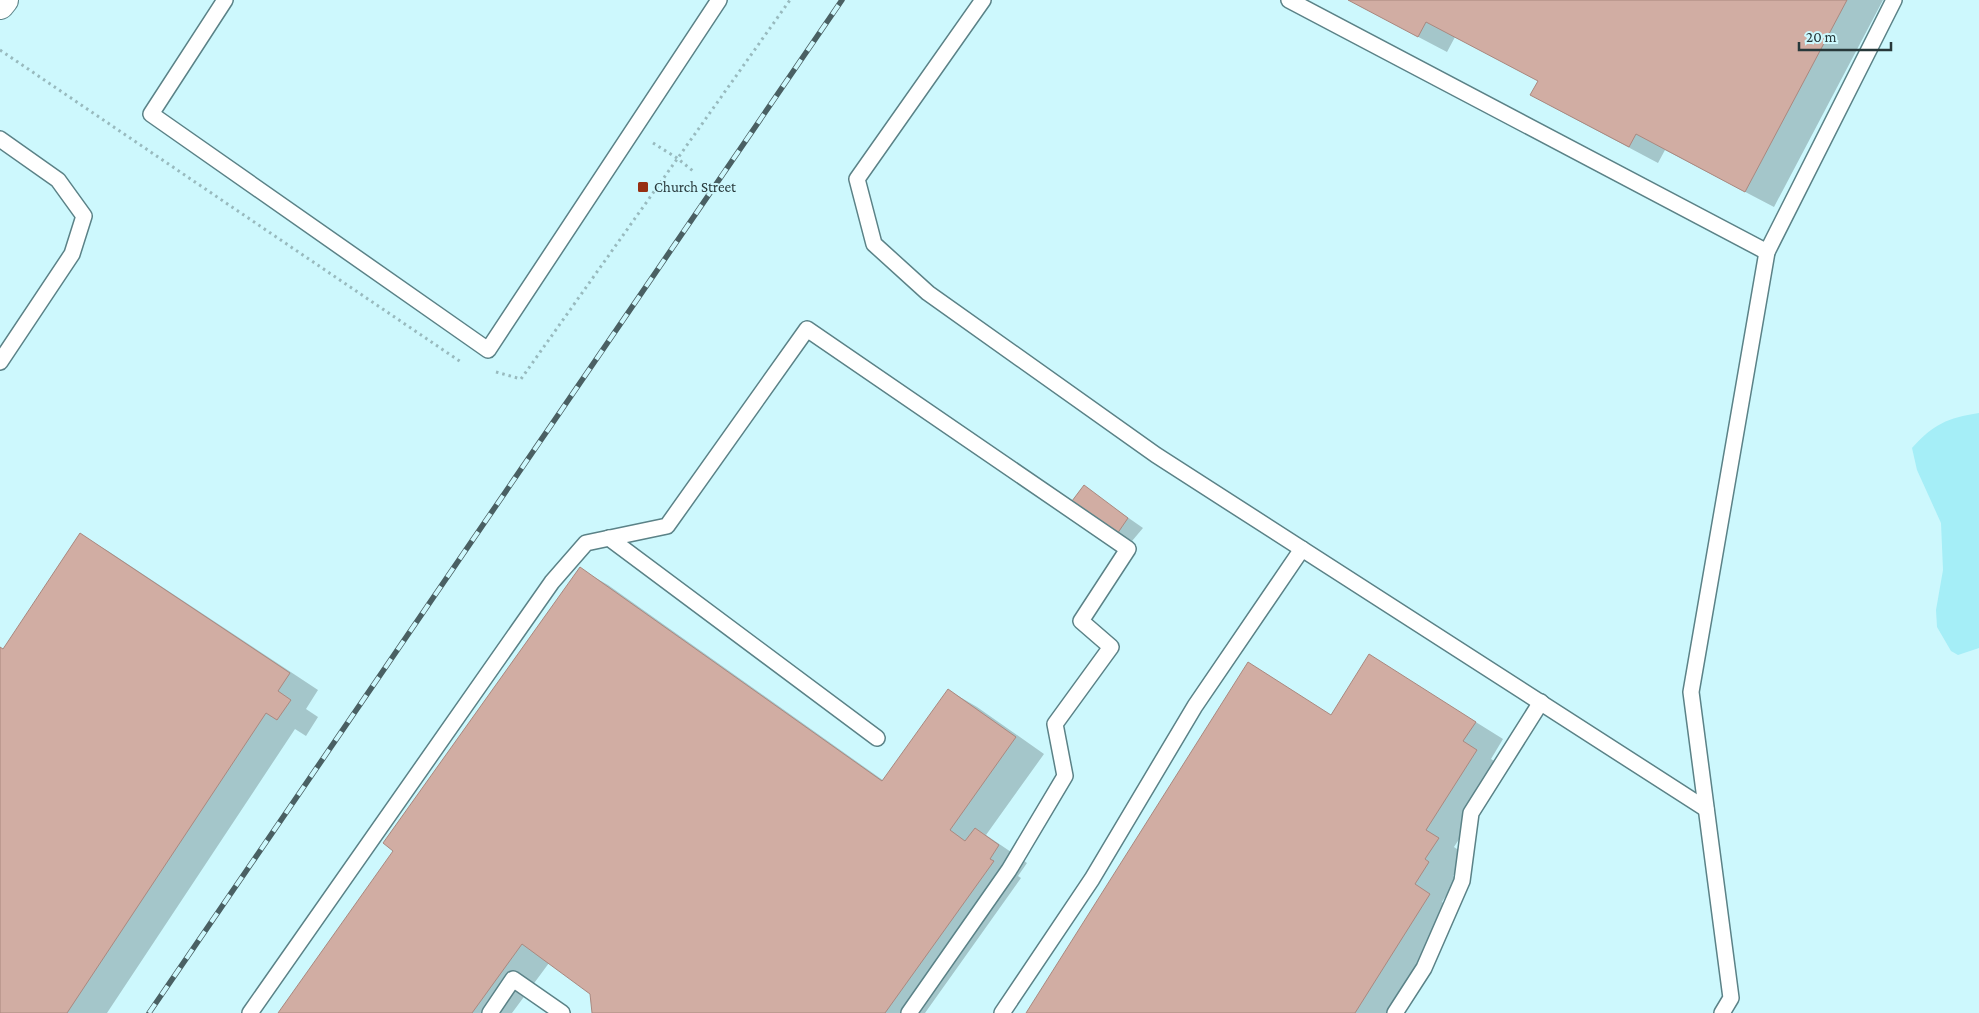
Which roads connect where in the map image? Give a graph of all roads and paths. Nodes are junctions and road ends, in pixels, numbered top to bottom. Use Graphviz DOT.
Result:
graph roads {
  1 [pos="4,0"];
  2 [pos="225,0"];
  3 [pos="719,0"];
  4 [pos="790,0"];
  5 [pos="983,0"];
  6 [pos="1289,0"];
  7 [pos="1894,0"];
  8 [pos="0,6"];
  9 [pos="0,50"];
  10 [pos="632,130"];
  11 [pos="0,139"];
  12 [pos="677,158"];
  13 [pos="693,171"];
  14 [pos="1767,252"];
  15 [pos="0,362"];
  16 [pos="468,364"];
  17 [pos="494,371"];
  18 [pos="609,538"];
  19 [pos="1302,549"];
  20 [pos="1541,702"];
  21 [pos="877,738"];
  22 [pos="1706,809"];
  23 [pos="250,1013"];
  24 [pos="490,1013"];
  25 [pos="562,1013"];
  26 [pos="910,1013"];
  27 [pos="1002,1013"];
  28 [pos="1395,1013"];
  29 [pos="1722,1013"];
  1 -- 8 [label="main road"];
  2 -- 10 [label="lane"];
  3 -- 10 [label="lane"];
  4 -- 12 [label="path"];
  5 -- 19 [label="lane"];
  6 -- 14 [label="lane"];
  7 -- 14 [label="lane"];
  9 -- 16 [label="path"];
  10 -- 12 [label="path"];
  11 -- 15 [label="lane"];
  12 -- 13 [label="path"];
  12 -- 17 [label="path"];
  14 -- 22 [label="lane"];
  18 -- 21 [label="lane"];
  18 -- 23 [label="lane"];
  18 -- 26 [label="lane"];
  19 -- 20 [label="lane"];
  19 -- 27 [label="lane"];
  20 -- 22 [label="lane"];
  20 -- 28 [label="lane"];
  22 -- 29 [label="lane"];
  24 -- 25 [label="lane"];
}
